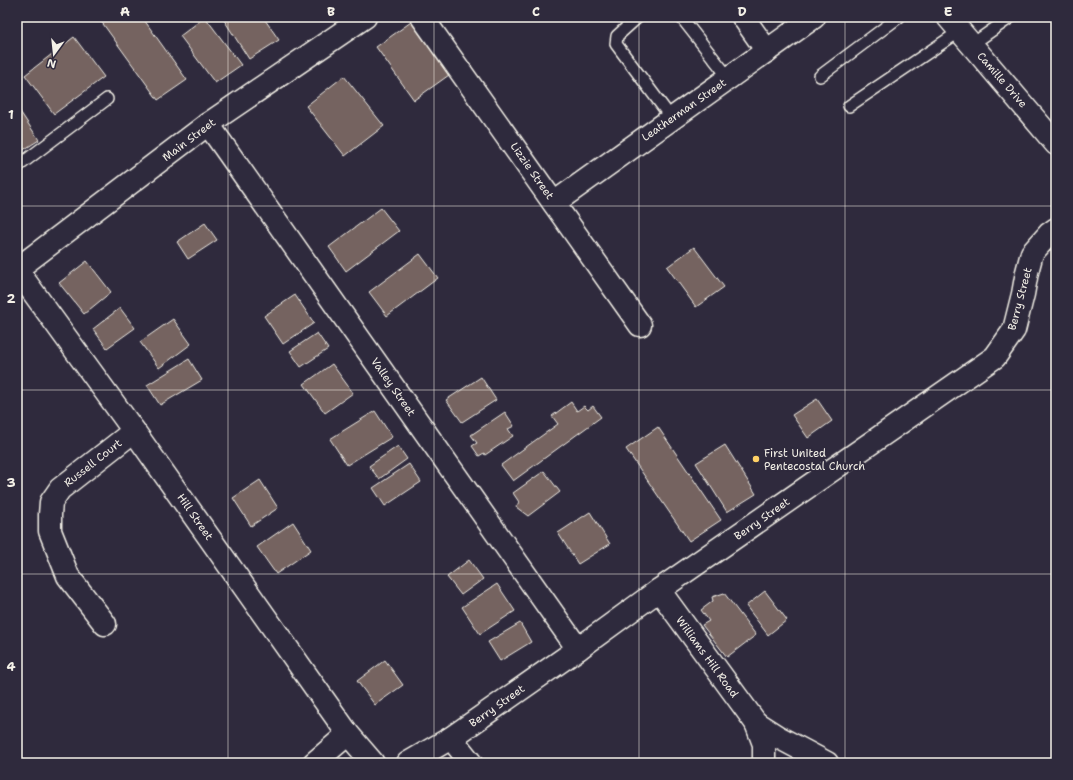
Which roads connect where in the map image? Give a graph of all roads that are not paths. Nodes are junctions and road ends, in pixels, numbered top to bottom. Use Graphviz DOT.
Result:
graph roads {
  1 [pos="365,17"];
  2 [pos="422,17"];
  3 [pos="638,17"];
  4 [pos="681,17"];
  5 [pos="743,17"];
  6 [pos="814,17"];
  7 [pos="899,17"];
  8 [pos="1011,17"];
  9 [pos="960,31"];
  10 [pos="768,51"];
  11 [pos="820,76"];
  12 [pos="729,78"];
  13 [pos="107,99"];
  14 [pos="850,106"];
  15 [pos="672,119"];
  16 [pos="208,124"];
  17 [pos="1056,144"];
  18 [pos="17,167"];
  19 [pos="554,203"];
  20 [pos="1056,229"];
  21 [pos="17,269"];
  22 [pos="640,326"];
  23 [pos="134,431"];
  24 [pos="659,590"];
  25 [pos="105,624"];
  26 [pos="578,649"];
  27 [pos="756,723"];
  28 [pos="348,734"];
  29 [pos="451,738"];
  30 [pos="314,763"];
  31 [pos="373,763"];
  32 [pos="408,763"];
  33 [pos="471,763"];
  34 [pos="764,763"];
  35 [pos="827,763"];
  1 -- 16 [label="street, Main Street"];
  2 -- 19 [label="street, Lizzie Street"];
  3 -- 15 [label="lane"];
  4 -- 12 [label="lane"];
  5 -- 10 [label="street"];
  6 -- 10 [label="street, Leatherman Street"];
  7 -- 11 [label="lane"];
  8 -- 9 [label="lane"];
  9 -- 14 [label="lane"];
  9 -- 17 [label="street, Camille Drive"];
  10 -- 12 [label="street, Leatherman Street"];
  12 -- 15 [label="street, Leatherman Street"];
  13 -- 18 [label="lane"];
  15 -- 19 [label="street, Leatherman Street"];
  16 -- 21 [label="street, Main Street"];
  16 -- 26 [label="street, Valley Street"];
  19 -- 22 [label="street, Lizzie Street"];
  20 -- 24 [label="street, Berry Street"];
  21 -- 23 [label="street, Hill Street"];
  23 -- 25 [label="street, Russell Court"];
  23 -- 28 [label="street, Hill Street"];
  24 -- 26 [label="street, Berry Street"];
  24 -- 27 [label="street, Williams Hill Road"];
  26 -- 29 [label="street, Berry Street"];
  27 -- 34 [label="street, Williams Hill Road"];
  27 -- 35 [label="street, Williams Hill Road"];
  28 -- 30 [label="street"];
  28 -- 31 [label="street, Hill Street"];
  29 -- 32 [label="street, Berry Street"];
  29 -- 33 [label="street"];
}
